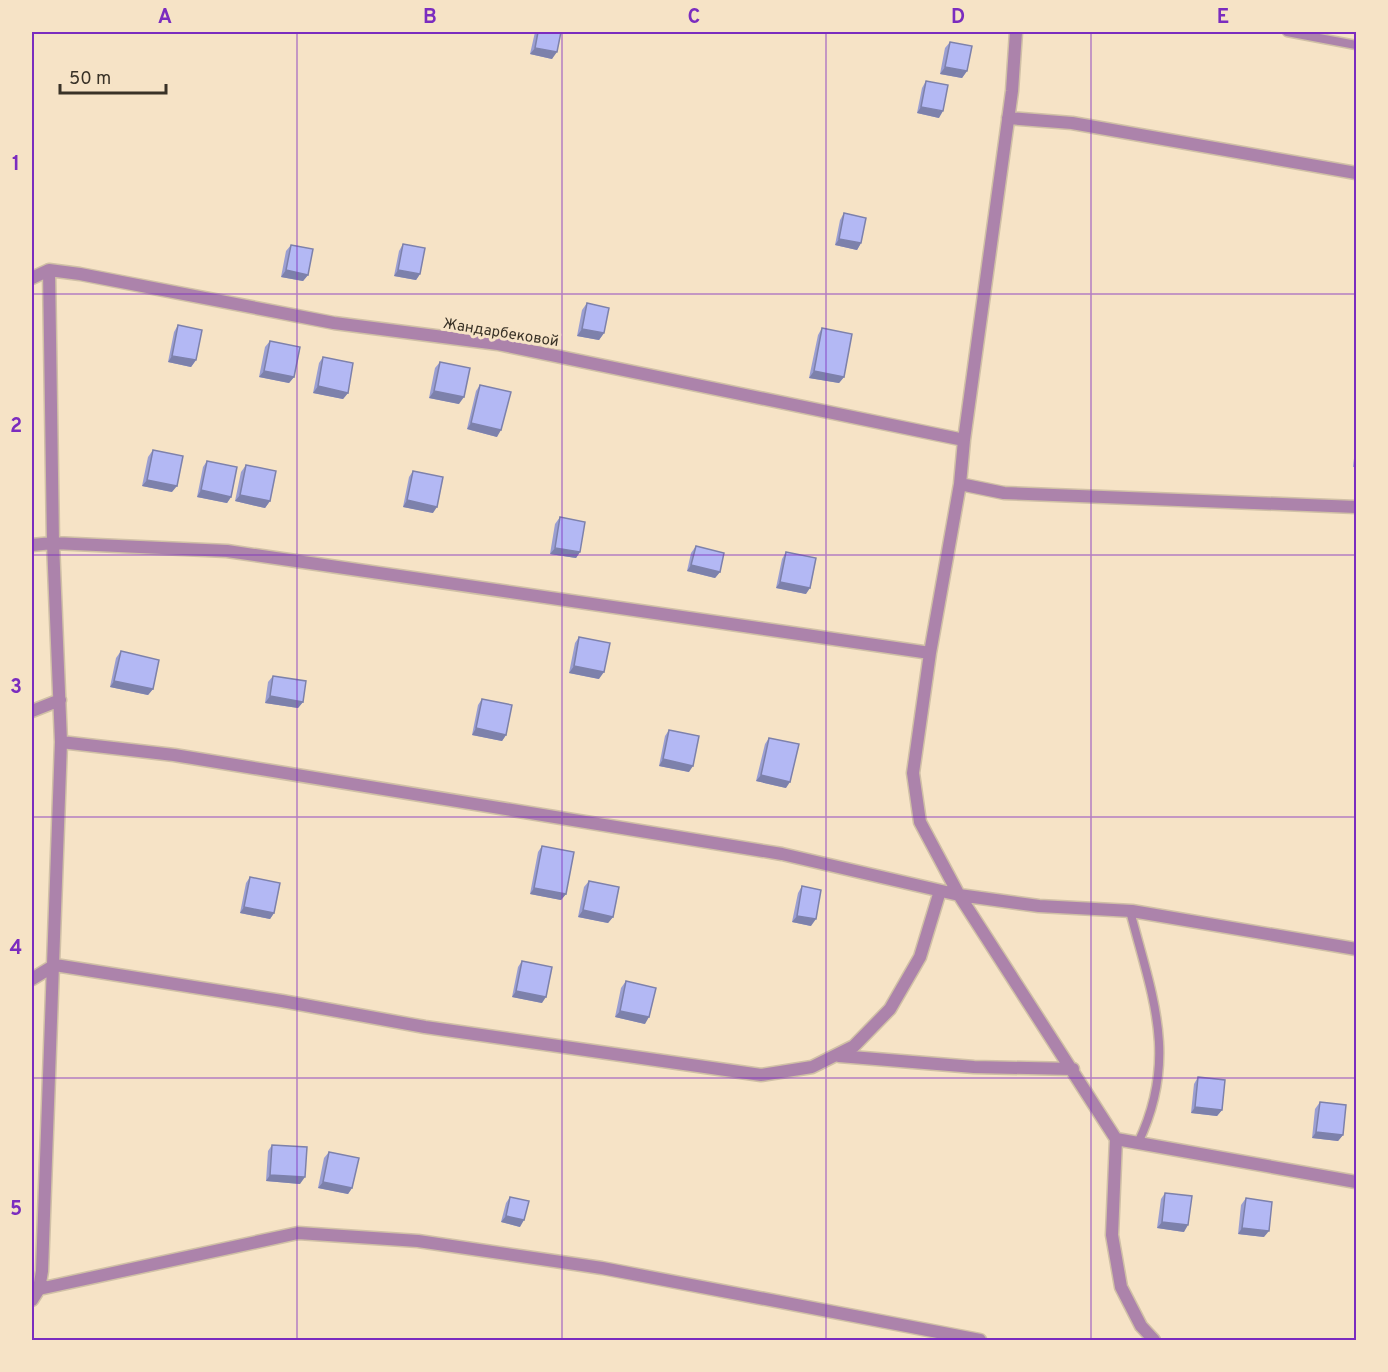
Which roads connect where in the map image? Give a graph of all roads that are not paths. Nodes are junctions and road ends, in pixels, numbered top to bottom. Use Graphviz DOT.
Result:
graph roads {
  1 [pos="1016,32"];
  2 [pos="1287,32"];
  3 [pos="1356,45"];
  4 [pos="1008,118"];
  5 [pos="1356,173"];
  6 [pos="49,270"];
  7 [pos="32,278"];
  8 [pos="964,440"];
  9 [pos="960,484"];
  10 [pos="1356,507"];
  11 [pos="53,543"];
  12 [pos="32,545"];
  13 [pos="930,653"];
  14 [pos="60,700"];
  15 [pos="32,711"];
  16 [pos="61,742"];
  17 [pos="940,891"];
  18 [pos="959,895"];
  19 [pos="1130,911"];
  20 [pos="1356,950"];
  21 [pos="55,965"];
  22 [pos="32,979"];
  23 [pos="839,1056"];
  24 [pos="1072,1069"];
  25 [pos="1116,1138"];
  26 [pos="1138,1143"];
  27 [pos="1356,1182"];
  28 [pos="39,1289"];
  29 [pos="32,1300"];
  30 [pos="980,1341"];
  31 [pos="1154,1341"];
  1 -- 4 [label="street"];
  2 -- 3 [label="lane"];
  4 -- 5 [label="street"];
  4 -- 8 [label="street"];
  6 -- 7 [label="street"];
  6 -- 8 [label="street, Жандарбековой"];
  6 -- 11 [label="street"];
  8 -- 9 [label="street"];
  9 -- 10 [label="street"];
  9 -- 13 [label="street"];
  11 -- 12 [label="street"];
  11 -- 13 [label="street"];
  11 -- 14 [label="street"];
  13 -- 18 [label="street"];
  14 -- 15 [label="street"];
  14 -- 16 [label="street"];
  16 -- 17 [label="street"];
  16 -- 21 [label="street"];
  17 -- 18 [label="street"];
  17 -- 23 [label="street"];
  18 -- 19 [label="street"];
  18 -- 24 [label="street"];
  19 -- 20 [label="street"];
  19 -- 26 [label="lane"];
  21 -- 22 [label="street"];
  21 -- 23 [label="street"];
  21 -- 28 [label="street"];
  23 -- 24 [label="street"];
  24 -- 25 [label="street"];
  25 -- 26 [label="street"];
  25 -- 31 [label="street"];
  26 -- 27 [label="street"];
  28 -- 29 [label="street"];
  28 -- 30 [label="street"];
}
